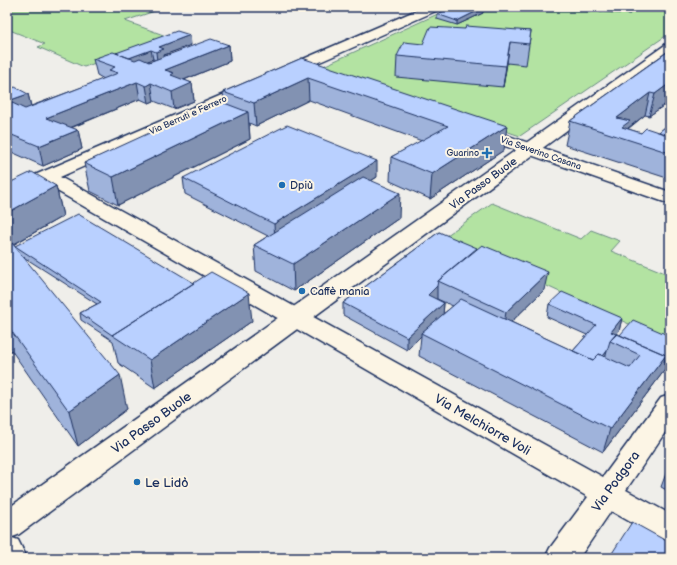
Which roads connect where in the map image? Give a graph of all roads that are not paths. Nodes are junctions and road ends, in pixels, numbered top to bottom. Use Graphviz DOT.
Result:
graph roads {
  1 [pos="434,7"];
  2 [pos="668,52"];
  3 [pos="299,66"];
  4 [pos="316,73"];
  5 [pos="465,126"];
  6 [pos="530,149"];
  7 [pos="46,177"];
  8 [pos="7,194"];
  9 [pos="670,198"];
  10 [pos="296,318"];
  11 [pos="670,405"];
  12 [pos="606,494"];
  13 [pos="7,526"];
  14 [pos="670,529"];
  15 [pos="7,550"];
  16 [pos="11,558"];
  17 [pos="561,558"];
  1 -- 3 [label="street, Via Berruti e Ferrero"];
  2 -- 6 [label="street, Via Passo Buole"];
  3 -- 4 [label="street"];
  3 -- 7 [label="street, Via Berruti e Ferrero"];
  5 -- 6 [label="street, Via Severino Casana"];
  6 -- 9 [label="street, Via Severino Casana"];
  6 -- 10 [label="street, Via Passo Buole"];
  7 -- 8 [label="street, Via Berruti e Ferrero"];
  7 -- 10 [label="street"];
  10 -- 12 [label="street, Via Melchiorre Voli"];
  10 -- 13 [label="street, Via Passo Buole"];
  11 -- 12 [label="street, Via Podgora"];
  12 -- 14 [label="street, Via Melchiorre Voli"];
  12 -- 17 [label="street, Via Podgora"];
  15 -- 16 [label="street"];
}
